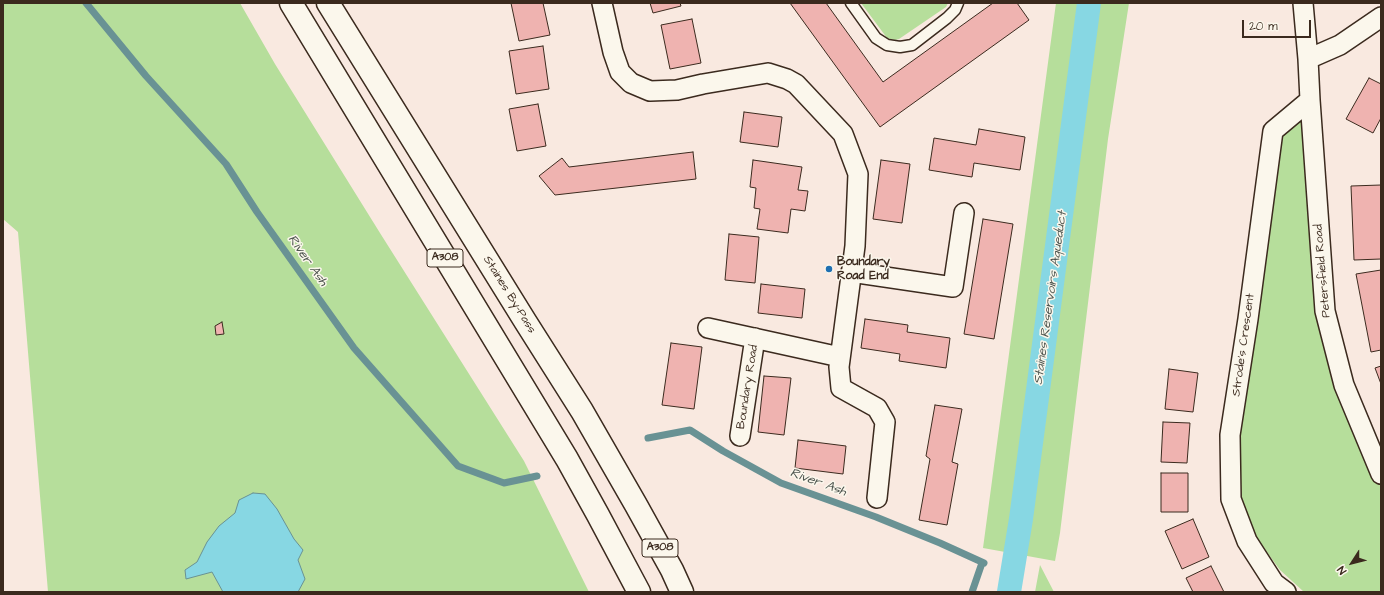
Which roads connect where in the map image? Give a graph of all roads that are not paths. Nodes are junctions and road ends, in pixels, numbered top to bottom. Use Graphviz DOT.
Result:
graph roads {
  1 [pos="291,3"];
  2 [pos="328,3"];
  3 [pos="602,3"];
  4 [pos="850,3"];
  5 [pos="958,3"];
  6 [pos="1303,3"];
  7 [pos="1381,18"];
  8 [pos="1308,60"];
  9 [pos="1310,100"];
  10 [pos="964,213"];
  11 [pos="851,272"];
  12 [pos="708,328"];
  13 [pos="755,338"];
  14 [pos="840,357"];
  15 [pos="740,436"];
  16 [pos="1381,474"];
  17 [pos="877,498"];
  18 [pos="639,592"];
  19 [pos="682,592"];
  20 [pos="1286,592"];
  1 -- 18 [label="highway, A308"];
  2 -- 19 [label="highway, Staines By-Pass / A308"];
  3 -- 11 [label="street"];
  4 -- 5 [label="lane"];
  6 -- 8 [label="street, Petersfield Road"];
  7 -- 8 [label="street"];
  8 -- 9 [label="street, Petersfield Road"];
  9 -- 16 [label="street, Petersfield Road"];
  9 -- 20 [label="street, Strode's Crescent"];
  10 -- 11 [label="street"];
  11 -- 14 [label="street"];
  12 -- 13 [label="street, Boundary Road"];
  13 -- 14 [label="street, Boundary Road"];
  13 -- 15 [label="street, Boundary Road"];
  14 -- 17 [label="street"];
}
